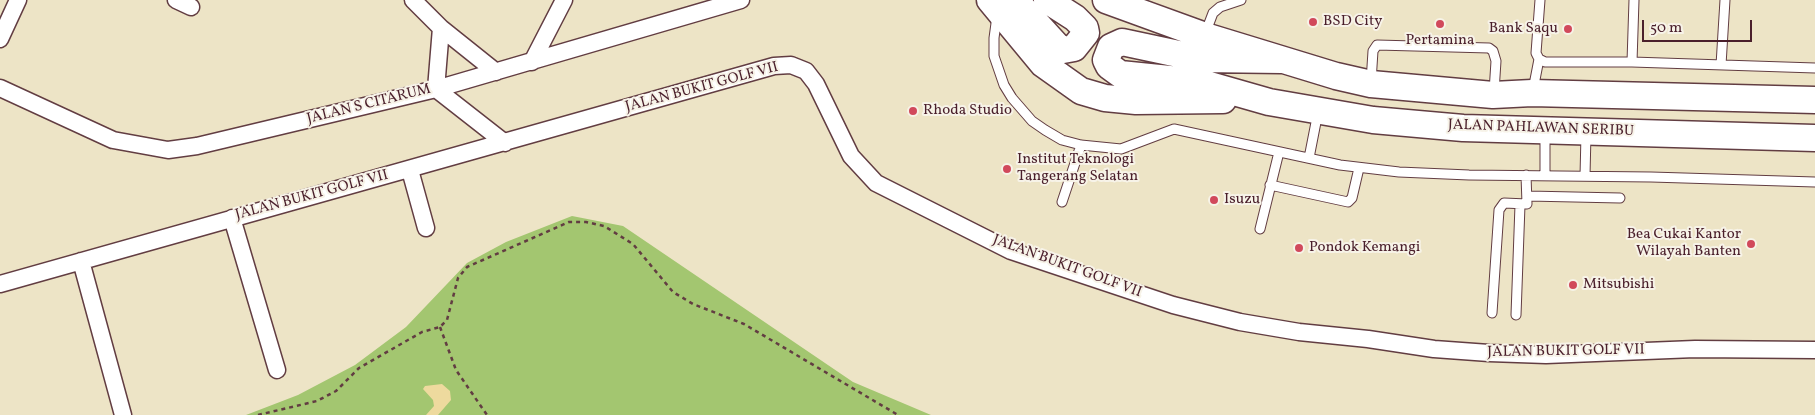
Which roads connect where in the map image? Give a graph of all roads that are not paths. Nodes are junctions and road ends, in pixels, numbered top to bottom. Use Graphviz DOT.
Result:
graph roads {
  1 [pos="18,0"];
  2 [pos="176,0"];
  3 [pos="413,0"];
  4 [pos="564,0"];
  5 [pos="741,0"];
  6 [pos="1047,0"];
  7 [pos="1241,0"];
  8 [pos="1540,0"];
  9 [pos="1634,0"];
  10 [pos="1726,0"];
  11 [pos="1115,1"];
  12 [pos="1001,3"];
  13 [pos="191,7"];
  14 [pos="441,28"];
  15 [pos="1204,36"];
  16 [pos="0,39"];
  17 [pos="1539,59"];
  18 [pos="1282,60"];
  19 [pos="532,62"];
  20 [pos="1632,62"];
  21 [pos="1721,65"];
  22 [pos="1815,68"];
  23 [pos="496,72"];
  24 [pos="1371,84"];
  25 [pos="0,88"];
  26 [pos="436,89"];
  27 [pos="1532,93"];
  28 [pos="1493,94"];
  29 [pos="1815,100"];
  30 [pos="1269,102"];
  31 [pos="1318,112"];
  32 [pos="1545,130"];
  33 [pos="1586,131"];
  34 [pos="1815,138"];
  35 [pos="505,143"];
  36 [pos="1082,146"];
  37 [pos="1279,152"];
  38 [pos="1309,158"];
  39 [pos="1359,168"];
  40 [pos="410,170"];
  41 [pos="1526,175"];
  42 [pos="1545,175"];
  43 [pos="1585,176"];
  44 [pos="1815,182"];
  45 [pos="1270,185"];
  46 [pos="1528,196"];
  47 [pos="1620,198"];
  48 [pos="1062,202"];
  49 [pos="1520,205"];
  50 [pos="232,218"];
  51 [pos="426,228"];
  52 [pos="1260,229"];
  53 [pos="81,262"];
  54 [pos="0,284"];
  55 [pos="1492,313"];
  56 [pos="1516,316"];
  57 [pos="1815,350"];
  58 [pos="278,370"];
  59 [pos="124,415"];
  1 -- 16 [label="street"];
  2 -- 13 [label="street"];
  3 -- 14 [label="street"];
  4 -- 19 [label="street"];
  5 -- 19 [label="street, JALAN S CITARUM"];
  6 -- 12 [label="main road"];
  7 -- 15 [label="lane"];
  8 -- 17 [label="lane"];
  9 -- 20 [label="lane"];
  10 -- 21 [label="lane"];
  11 -- 15 [label="main road"];
  12 -- 30 [label="main road"];
  12 -- 36 [label="lane"];
  14 -- 23 [label="street"];
  14 -- 26 [label="street"];
  15 -- 18 [label="main road"];
  17 -- 20 [label="lane"];
  17 -- 27 [label="lane"];
  18 -- 24 [label="main road"];
  18 -- 30 [label="main road"];
  19 -- 23 [label="street, JALAN S CITARUM"];
  20 -- 21 [label="lane"];
  21 -- 22 [label="lane"];
  23 -- 26 [label="street, JALAN S CITARUM"];
  24 -- 28 [label="main road"];
  24 -- 28 [label="lane"];
  25 -- 26 [label="street, JALAN S CITARUM"];
  26 -- 35 [label="street"];
  27 -- 28 [label="main road"];
  27 -- 29 [label="main road"];
  30 -- 31 [label="main road, JALAN PAHLAWAN SERIBU"];
  31 -- 32 [label="main road, JALAN PAHLAWAN SERIBU"];
  31 -- 38 [label="lane"];
  32 -- 33 [label="main road, JALAN PAHLAWAN SERIBU"];
  32 -- 42 [label="lane"];
  33 -- 34 [label="main road, JALAN PAHLAWAN SERIBU"];
  33 -- 43 [label="lane"];
  35 -- 40 [label="street, JALAN BUKIT GOLF VII"];
  35 -- 57 [label="street, JALAN BUKIT GOLF VII"];
  36 -- 37 [label="lane"];
  36 -- 48 [label="lane"];
  37 -- 38 [label="lane"];
  37 -- 45 [label="lane"];
  38 -- 39 [label="lane"];
  39 -- 41 [label="lane"];
  39 -- 45 [label="lane"];
  40 -- 50 [label="street, JALAN BUKIT GOLF VII"];
  40 -- 51 [label="street"];
  41 -- 42 [label="lane"];
  41 -- 46 [label="lane"];
  42 -- 43 [label="lane"];
  43 -- 44 [label="lane"];
  45 -- 52 [label="lane"];
  46 -- 47 [label="lane"];
  46 -- 49 [label="lane"];
  49 -- 55 [label="lane"];
  49 -- 56 [label="lane"];
  50 -- 53 [label="street, JALAN BUKIT GOLF VII"];
  50 -- 58 [label="street"];
  53 -- 54 [label="street, JALAN BUKIT GOLF VII"];
  53 -- 59 [label="street"];
}
